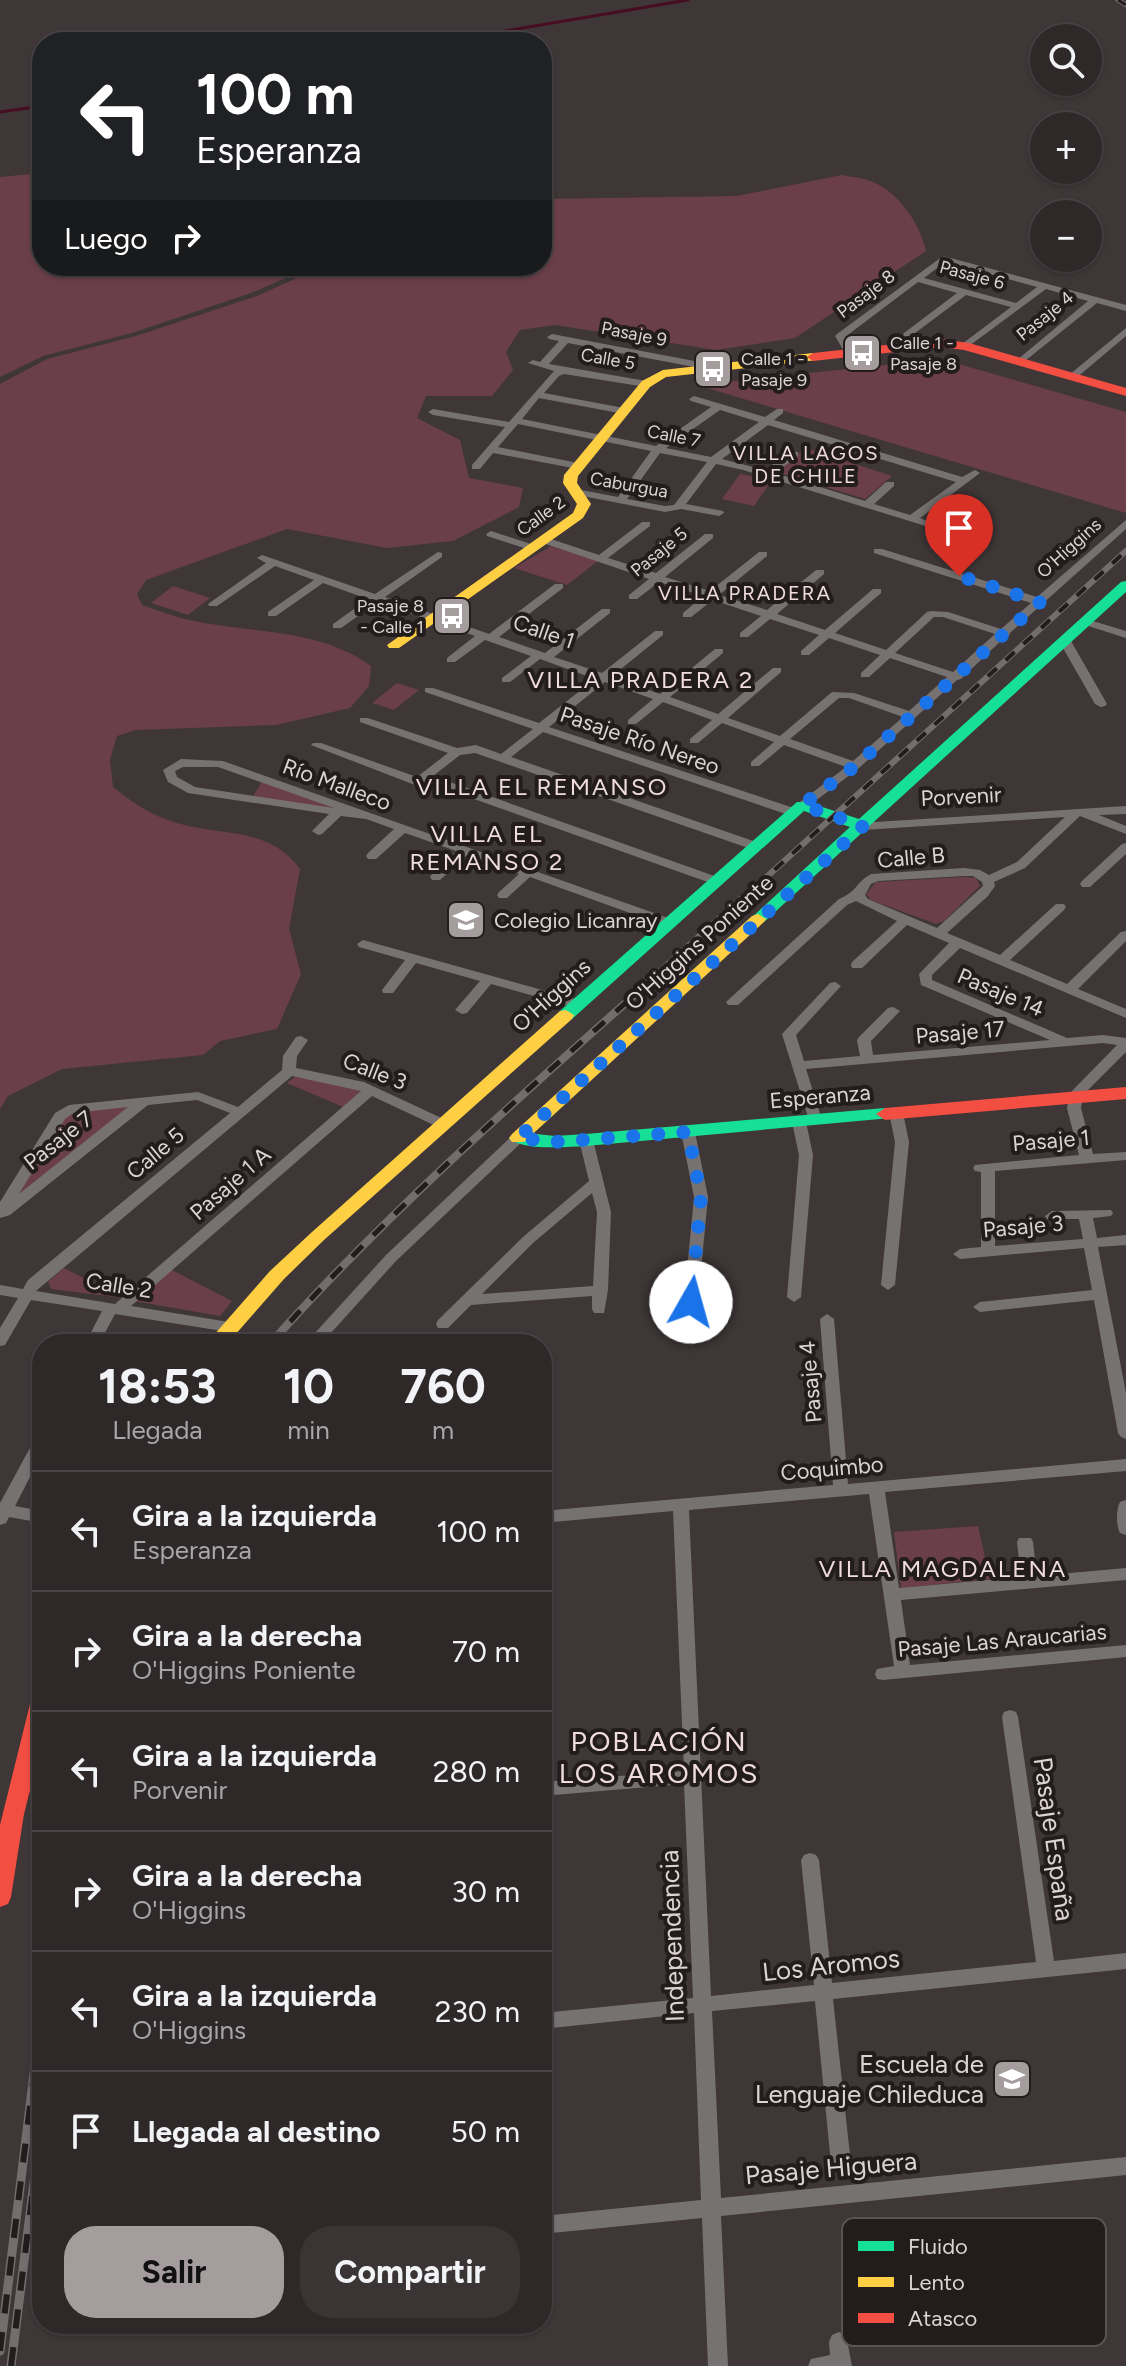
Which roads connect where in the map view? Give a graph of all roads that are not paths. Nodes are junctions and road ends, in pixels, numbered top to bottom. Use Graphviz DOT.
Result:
graph roads {
  1 [pos="917,279"];
  2 [pos="1044,286"];
  3 [pos="965,291"];
  4 [pos="1095,300"];
  5 [pos="1018,306"];
  6 [pos="1126,308"];
  7 [pos="1126,331"];
  8 [pos="552,337"];
  9 [pos="565,340"];
  10 [pos="902,346"];
  11 [pos="965,346"];
  12 [pos="853,359"];
  13 [pos="1020,362"];
  14 [pos="710,367"];
  15 [pos="563,371"];
  16 [pos="1072,377"];
  17 [pos="646,384"];
  18 [pos="1125,391"];
  19 [pos="537,395"];
  20 [pos="694,399"];
  21 [pos="720,406"];
  22 [pos="624,411"];
  23 [pos="780,411"];
  24 [pos="433,412"];
  25 [pos="767,421"];
  26 [pos="514,423"];
  27 [pos="601,438"];
  28 [pos="490,449"];
  29 [pos="658,449"];
  30 [pos="794,454"];
  31 [pos="714,460"];
  32 [pos="578,466"];
  33 [pos="476,467"];
  34 [pos="768,473"];
  35 [pos="975,473"];
  36 [pos="964,481"];
  37 [pos="890,484"];
  38 [pos="576,492"];
  39 [pos="621,500"];
  40 [pos="867,504"];
  41 [pos="681,506"];
  42 [pos="719,513"];
  43 [pos="914,517"];
  44 [pos="1126,523"];
  45 [pos="646,524"];
  46 [pos="929,524"];
  47 [pos="491,534"];
  48 [pos="709,536"];
  49 [pos="538,544"];
  50 [pos="878,551"];
  51 [pos="763,554"];
  52 [pos="438,555"];
  53 [pos="600,559"];
  54 [pos="820,572"];
  55 [pos="657,578"];
  56 [pos="322,579"];
  57 [pos="559,586"];
  58 [pos="1124,589"];
  59 [pos="877,591"];
  60 [pos="711,596"];
  61 [pos="633,597"];
  62 [pos="377,598"];
  63 [pos="1040,602"];
  64 [pos="213,604"];
  65 [pos="606,611"];
  66 [pos="272,614"];
  67 [pos="687,615"];
  68 [pos="769,615"];
  69 [pos="433,617"];
  70 [pos="1086,622"];
  71 [pos="337,626"];
  72 [pos="659,633"];
  73 [pos="828,634"];
  74 [pos="1005,634"];
  75 [pos="744,635"];
  76 [pos="1126,635"];
  77 [pos="487,636"];
  78 [pos="1065,641"];
  79 [pos="394,645"];
  80 [pos="719,651"];
  81 [pos="805,653"];
  82 [pos="887,654"];
  83 [pos="543,656"];
  84 [pos="451,660"];
  85 [pos="777,670"];
  86 [pos="865,675"];
  87 [pos="601,677"];
  88 [pos="957,677"];
  89 [pos="506,680"];
  90 [pos="429,690"];
  91 [pos="662,698"];
  92 [pos="1101,704"];
  93 [pos="912,716"];
  94 [pos="720,718"];
  95 [pos="364,720"];
  96 [pos="632,722"];
  97 [pos="541,727"];
  98 [pos="782,740"];
  99 [pos="694,741"];
  100 [pos="317,745"];
  101 [pos="456,752"];
  102 [pos="503,758"];
  103 [pos="755,764"];
  104 [pos="855,766"];
  105 [pos="422,779"];
  106 [pos="798,809"];
  107 [pos="1126,810"];
  108 [pos="337,813"];
  109 [pos="1080,813"];
  110 [pos="364,816"];
  111 [pos="863,826"];
  112 [pos="402,829"];
  113 [pos="1126,830"];
  114 [pos="318,831"];
  115 [pos="755,846"];
  116 [pos="1126,847"];
  117 [pos="464,851"];
  118 [pos="372,856"];
  119 [pos="527,873"];
  120 [pos="436,877"];
  121 [pos="988,880"];
  122 [pos="716,881"];
  123 [pos="1086,884"];
  124 [pos="503,895"];
  125 [pos="858,896"];
  126 [pos="1060,907"];
  127 [pos="905,920"];
  128 [pos="670,923"];
  129 [pos="938,934"];
  130 [pos="1125,935"];
  131 [pos="958,942"];
  132 [pos="363,944"];
  133 [pos="413,958"];
  134 [pos="1001,961"];
  135 [pos="857,965"];
  136 [pos="488,979"];
  137 [pos="835,986"];
  138 [pos="388,990"];
  139 [pos="1069,990"];
  140 [pos="733,1002"];
  141 [pos="577,1004"];
  142 [pos="462,1010"];
  143 [pos="893,1011"];
  144 [pos="1126,1014"];
  145 [pos="301,1040"];
  146 [pos="1066,1042"];
  147 [pos="1126,1043"];
  148 [pos="867,1061"];
  149 [pos="798,1066"];
  150 [pos="289,1071"];
  151 [pos="371,1090"];
  152 [pos="1126,1093"];
  153 [pos="1075,1097"];
  154 [pos="146,1101"];
  155 [pos="239,1112"];
  156 [pos="896,1113"];
  157 [pos="807,1121"];
  158 [pos="443,1124"];
  159 [pos="688,1132"];
  160 [pos="518,1138"];
  161 [pos="586,1140"];
  162 [pos="1126,1156"];
  163 [pos="1087,1159"];
  164 [pos="597,1182"];
  165 [pos="1106,1213"];
  166 [pos="1085,1214"];
  167 [pos="0,1215"];
  168 [pos="1052,1216"];
  169 [pos="1126,1240"];
  170 [pos="1091,1243"];
  171 [pos="988,1251"];
  172 [pos="960,1254"];
  173 [pos="888,1285"];
  174 [pos="0,1290"];
  175 [pos="601,1290"];
  176 [pos="26,1294"];
  177 [pos="1100,1294"];
  178 [pos="794,1297"];
  179 [pos="467,1300"];
  180 [pos="691,1302"];
  181 [pos="980,1307"];
  182 [pos="114,1308"];
  183 [pos="599,1309"];
  184 [pos="827,1319"];
  185 [pos="443,1324"];
  186 [pos="229,1327"];
  187 [pos="98,1334"];
  188 [pos="224,1334"];
  189 [pos="321,1334"];
  190 [pos="0,1341"];
  191 [pos="1126,1433"];
  192 [pos="32,1458"];
  193 [pos="1126,1465"];
  194 [pos="876,1486"];
  195 [pos="841,1489"];
  196 [pos="681,1504"];
  197 [pos="1126,1506"];
  198 [pos="2,1513"];
  199 [pos="32,1516"];
  200 [pos="552,1516"];
  201 [pos="1126,1529"];
  202 [pos="1025,1542"];
  203 [pos="1126,1574"];
  204 [pos="1030,1583"];
  205 [pos="892,1595"];
  206 [pos="1126,1651"];
  207 [pos="903,1672"];
  208 [pos="883,1674"];
  209 [pos="1010,1717"];
  210 [pos="32,1739"];
  211 [pos="691,1777"];
  212 [pos="552,1788"];
  213 [pos="810,1860"];
  214 [pos="0,1897"];
  215 [pos="1126,1961"];
  216 [pos="1046,1969"];
  217 [pos="825,1992"];
  218 [pos="700,2005"];
  219 [pos="552,2020"];
  220 [pos="841,2164"];
  221 [pos="1126,2166"];
  222 [pos="710,2206"];
  223 [pos="552,2224"];
  224 [pos="839,2342"];
  225 [pos="842,2365"];
  226 [pos="718,2366"];
  227 [pos="818,2366"];
  1 -- 2 [label="street, Pasaje 8"];
  1 -- 3 [label="street, Pasaje 6"];
  1 -- 12 [label="street, Pasaje 8"];
  2 -- 4 [label="street"];
  2 -- 5 [label="street"];
  3 -- 5 [label="street, Pasaje 6"];
  3 -- 10 [label="street"];
  4 -- 6 [label="street"];
  4 -- 13 [label="street, Pasaje 4"];
  5 -- 11 [label="street"];
  7 -- 16 [label="street"];
  8 -- 9 [label="street, Pasaje 9"];
  9 -- 14 [label="street, Pasaje 9"];
  9 -- 15 [label="street, Calle 5"];
  10 -- 11 [label="street"];
  10 -- 12 [label="street"];
  11 -- 13 [label="street"];
  12 -- 14 [label="street"];
  13 -- 16 [label="street"];
  14 -- 17 [label="street"];
  15 -- 17 [label="street, Calle 5"];
  15 -- 19 [label="street"];
  16 -- 18 [label="street"];
  17 -- 22 [label="street, Calle 2"];
  19 -- 22 [label="street"];
  19 -- 26 [label="street"];
  20 -- 21 [label="street"];
  21 -- 25 [label="street"];
  21 -- 29 [label="street"];
  22 -- 27 [label="street, Calle 2"];
  23 -- 25 [label="street, Caburgua"];
  24 -- 26 [label="street, Calle 7"];
  25 -- 31 [label="street, Caburgua"];
  25 -- 36 [label="street"];
  26 -- 27 [label="street, Calle 7"];
  26 -- 28 [label="street"];
  27 -- 29 [label="street, Calle 7"];
  27 -- 32 [label="street, Calle 2"];
  28 -- 32 [label="street"];
  28 -- 33 [label="street"];
  29 -- 31 [label="street, Calle 7"];
  29 -- 39 [label="street"];
  30 -- 34 [label="street"];
  31 -- 34 [label="street, Calle 7"];
  31 -- 41 [label="street, Caburgua"];
  32 -- 38 [label="street, Calle 2"];
  34 -- 40 [label="street, Calle 7"];
  35 -- 36 [label="street"];
  36 -- 43 [label="street"];
  37 -- 40 [label="street"];
  38 -- 39 [label="street, Caburgua"];
  38 -- 49 [label="street, Calle 2"];
  39 -- 41 [label="street, Caburgua"];
  40 -- 43 [label="street, Calle 7"];
  41 -- 42 [label="street"];
  43 -- 46 [label="street, Calle 7"];
  44 -- 63 [label="street, O'Higgins"];
  45 -- 53 [label="street"];
  47 -- 49 [label="street"];
  48 -- 55 [label="street, Pasaje 5"];
  49 -- 53 [label="street"];
  49 -- 69 [label="street, Calle 2"];
  50 -- 63 [label="street, O'Higgins"];
  51 -- 60 [label="street"];
  52 -- 62 [label="street"];
  53 -- 55 [label="street"];
  54 -- 68 [label="street"];
  55 -- 60 [label="street"];
  55 -- 61 [label="street, Pasaje 5"];
  56 -- 62 [label="street, Calle 1"];
  56 -- 64 [label="street, Calle 1"];
  56 -- 66 [label="street"];
  57 -- 77 [label="street"];
  58 -- 70 [label="street, O'Higgins Poniente"];
  59 -- 73 [label="street"];
  60 -- 67 [label="street"];
  60 -- 68 [label="street"];
  62 -- 69 [label="street, Calle 1"];
  62 -- 71 [label="street"];
  63 -- 74 [label="street, O'Higgins"];
  65 -- 83 [label="street"];
  68 -- 73 [label="street"];
  68 -- 75 [label="street"];
  69 -- 77 [label="street, Calle 1"];
  69 -- 79 [label="street"];
  70 -- 76 [label="street"];
  70 -- 78 [label="street, O'Higgins Poniente"];
  72 -- 87 [label="street"];
  73 -- 81 [label="street"];
  73 -- 82 [label="street"];
  74 -- 82 [label="street"];
  74 -- 88 [label="street, O'Higgins"];
  77 -- 83 [label="street, Calle 1"];
  77 -- 84 [label="street"];
  78 -- 92 [label="street"];
  78 -- 111 [label="street, O'Higgins Poniente"];
  80 -- 91 [label="street"];
  82 -- 86 [label="street"];
  82 -- 88 [label="street"];
  83 -- 87 [label="street, Calle 1"];
  83 -- 89 [label="street"];
  85 -- 94 [label="street"];
  87 -- 91 [label="street, Calle 1"];
  87 -- 97 [label="street"];
  88 -- 93 [label="street, O'Higgins"];
  90 -- 97 [label="street, Pasaje Río Nereo"];
  91 -- 94 [label="street, Calle 1"];
  91 -- 96 [label="street"];
  93 -- 98 [label="street"];
  93 -- 104 [label="street, O'Higgins"];
  94 -- 98 [label="street, Calle 1"];
  94 -- 99 [label="street"];
  95 -- 101 [label="street"];
  97 -- 102 [label="street"];
  97 -- 106 [label="street, Pasaje Río Nereo"];
  98 -- 103 [label="street"];
  98 -- 104 [label="street, Calle 1"];
  100 -- 105 [label="street"];
  101 -- 102 [label="street"];
  101 -- 105 [label="street"];
  102 -- 115 [label="street"];
  104 -- 106 [label="street, O'Higgins"];
  105 -- 122 [label="street"];
  106 -- 111 [label="street, Porvenir"];
  106 -- 115 [label="street, O'Higgins"];
  107 -- 109 [label="street, Porvenir"];
  108 -- 110 [label="street"];
  108 -- 110 [label="street, Río Malleco"];
  108 -- 114 [label="street"];
  109 -- 111 [label="street, Porvenir"];
  109 -- 113 [label="street"];
  109 -- 121 [label="street"];
  110 -- 112 [label="street, Río Malleco"];
  111 -- 160 [label="street, O'Higgins Poniente"];
  112 -- 117 [label="street, Río Malleco"];
  112 -- 118 [label="street"];
  115 -- 122 [label="street, O'Higgins"];
  116 -- 123 [label="street"];
  117 -- 119 [label="street, Río Malleco"];
  117 -- 120 [label="street"];
  119 -- 124 [label="street"];
  119 -- 128 [label="street, Río Malleco"];
  121 -- 125 [label="street, Calle B"];
  121 -- 129 [label="street"];
  122 -- 128 [label="street, O'Higgins"];
  125 -- 127 [label="street, Calle B"];
  125 -- 140 [label="street"];
  126 -- 134 [label="street"];
  127 -- 129 [label="street, Calle B"];
  127 -- 135 [label="street"];
  128 -- 141 [label="street, O'Higgins"];
  129 -- 131 [label="street, Calle B"];
  130 -- 139 [label="street"];
  131 -- 134 [label="street, Calle B"];
  131 -- 146 [label="street, Pasaje 14"];
  132 -- 133 [label="street"];
  133 -- 136 [label="street"];
  133 -- 138 [label="street"];
  134 -- 139 [label="street, Calle B"];
  136 -- 141 [label="street"];
  136 -- 142 [label="street"];
  137 -- 149 [label="street"];
  139 -- 144 [label="street, Calle B"];
  141 -- 158 [label="street, O'Higgins"];
  143 -- 148 [label="street"];
  145 -- 150 [label="street, Calle 5"];
  146 -- 147 [label="street, Pasaje 17"];
  146 -- 148 [label="street, Pasaje 17"];
  147 -- 153 [label="street"];
  148 -- 149 [label="street, Pasaje 17"];
  149 -- 157 [label="street"];
  150 -- 151 [label="street, Calle 3"];
  150 -- 155 [label="street, Calle 5"];
  151 -- 158 [label="street, Calle 3"];
  151 -- 182 [label="street, Pasaje 1 A"];
  152 -- 153 [label="street, Esperanza"];
  153 -- 156 [label="street, Esperanza"];
  153 -- 163 [label="street"];
  154 -- 155 [label="street"];
  154 -- 167 [label="street, Pasaje 7"];
  154 -- 167 [label="street"];
  155 -- 176 [label="street, Calle 5"];
  156 -- 157 [label="street, Esperanza"];
  156 -- 173 [label="street"];
  157 -- 159 [label="street, Esperanza"];
  157 -- 178 [label="street"];
  158 -- 186 [label="street, O'Higgins"];
  159 -- 161 [label="street, Esperanza"];
  159 -- 180 [label="street"];
  160 -- 161 [label="street, Esperanza"];
  160 -- 189 [label="street, O'Higgins Poniente"];
  161 -- 164 [label="street"];
  162 -- 163 [label="street, Pasaje 1"];
  163 -- 171 [label="street, Pasaje 1"];
  164 -- 175 [label="street"];
  164 -- 179 [label="street"];
  165 -- 166 [label="street"];
  166 -- 168 [label="street"];
  166 -- 170 [label="street"];
  169 -- 170 [label="street, Pasaje 3"];
  170 -- 171 [label="street, Pasaje 3"];
  170 -- 177 [label="street, Pasaje 3"];
  171 -- 172 [label="street, Pasaje 3"];
  174 -- 176 [label="street, Calle 2"];
  175 -- 179 [label="street"];
  175 -- 183 [label="street"];
  176 -- 182 [label="street, Calle 2"];
  176 -- 190 [label="street, Calle 5"];
  177 -- 181 [label="street"];
  177 -- 191 [label="street, Pasaje 3"];
  179 -- 185 [label="street"];
  182 -- 186 [label="street, Calle 2"];
  182 -- 187 [label="street"];
  184 -- 195 [label="street, Pasaje 4"];
  186 -- 188 [label="street, O'Higgins"];
  192 -- 198 [label="street"];
  193 -- 194 [label="street, Coquimbo"];
  194 -- 195 [label="street, Coquimbo"];
  194 -- 205 [label="street"];
  195 -- 196 [label="street, Coquimbo"];
  196 -- 200 [label="street, Coquimbo"];
  196 -- 211 [label="street, Independencia"];
  197 -- 201 [label="street"];
  198 -- 199 [label="street"];
  202 -- 204 [label="street"];
  203 -- 204 [label="street"];
  204 -- 205 [label="street"];
  205 -- 207 [label="street"];
  206 -- 207 [label="street, Pasaje Las Araucarias"];
  207 -- 208 [label="street, Pasaje Las Araucarias"];
  209 -- 216 [label="street, Pasaje España"];
  210 -- 214 [label="street"];
  211 -- 212 [label="street"];
  211 -- 218 [label="street, Independencia"];
  213 -- 217 [label="street"];
  215 -- 216 [label="street, Los Aromos"];
  216 -- 217 [label="street, Los Aromos"];
  217 -- 218 [label="street, Los Aromos"];
  217 -- 220 [label="street"];
  218 -- 219 [label="street, Los Aromos"];
  218 -- 222 [label="street, Independencia"];
  221 -- 222 [label="street, Pasaje Higuera"];
  222 -- 223 [label="street, Pasaje Higuera"];
  222 -- 226 [label="street, Independencia"];
  224 -- 225 [label="street"];
  225 -- 227 [label="street"];
}
